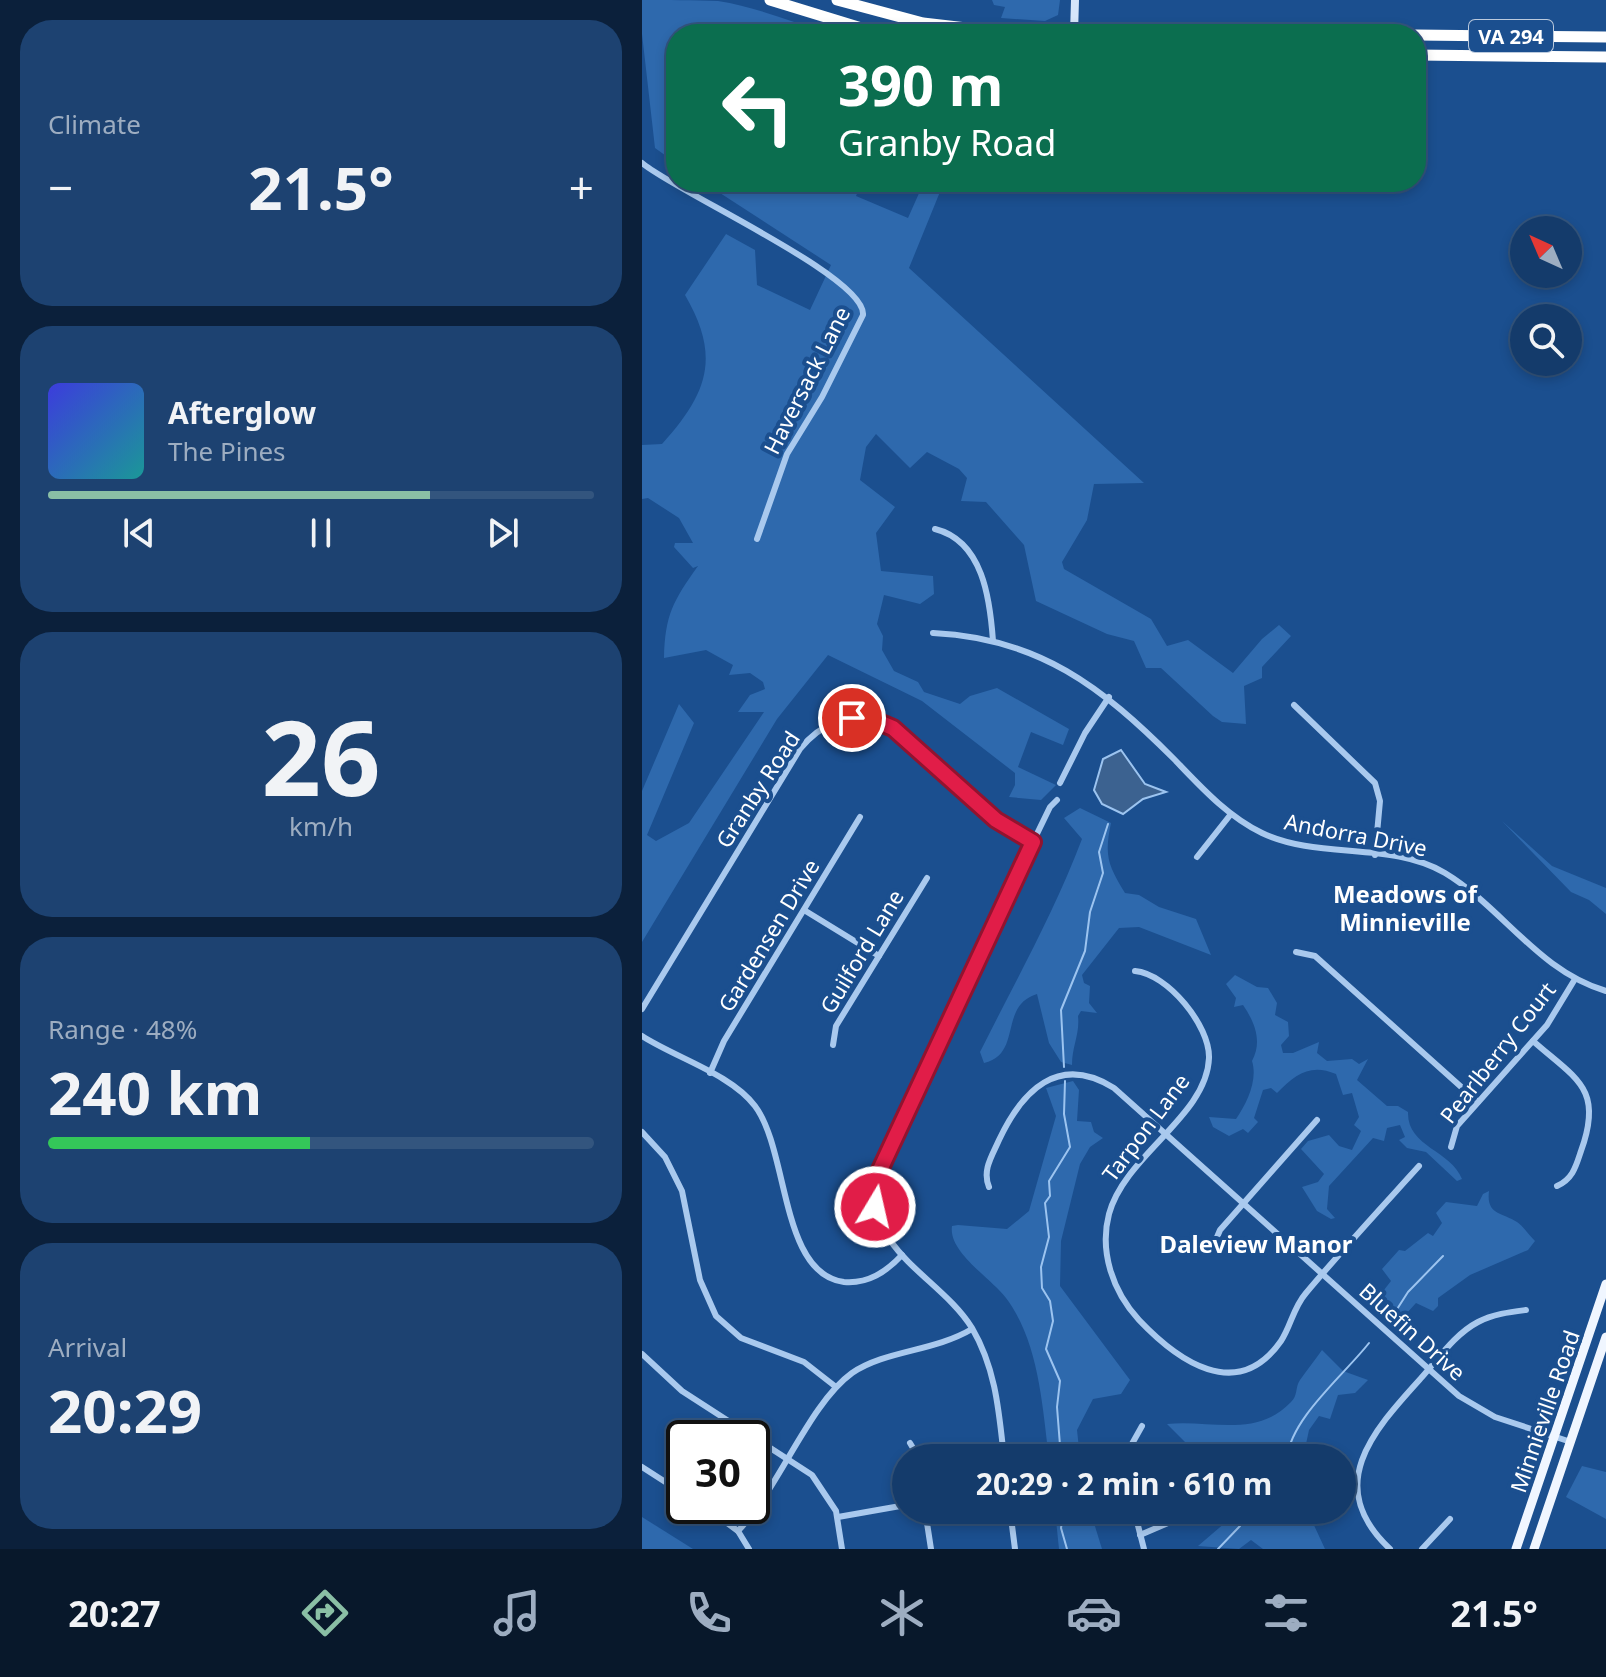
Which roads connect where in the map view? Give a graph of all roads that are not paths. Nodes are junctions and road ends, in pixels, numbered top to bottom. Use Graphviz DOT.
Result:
graph roads {
  1 [pos="770,0"];
  2 [pos="837,0"];
  3 [pos="1075,0"];
  4 [pos="848,24"];
  5 [pos="936,24"];
  6 [pos="1074,24"];
  7 [pos="1426,35"];
  8 [pos="1606,37"];
  9 [pos="1426,55"];
  10 [pos="1606,57"];
  11 [pos="642,163"];
  12 [pos="666,177"];
  13 [pos="692,192"];
  14 [pos="935,529"];
  15 [pos="757,539"];
  16 [pos="933,633"];
  17 [pos="993,641"];
  18 [pos="1109,697"];
  19 [pos="1294,705"];
  20 [pos="1060,783"];
  21 [pos="1057,800"];
  22 [pos="1231,814"];
  23 [pos="860,817"];
  24 [pos="1033,842"];
  25 [pos="1375,855"];
  26 [pos="1197,857"];
  27 [pos="927,878"];
  28 [pos="804,910"];
  29 [pos="1296,952"];
  30 [pos="879,956"];
  31 [pos="1135,971"];
  32 [pos="1575,979"];
  33 [pos="1606,991"];
  34 [pos="642,1009"];
  35 [pos="642,1036"];
  36 [pos="1533,1041"];
  37 [pos="833,1045"];
  38 [pos="710,1073"];
  39 [pos="1478,1102"];
  40 [pos="1317,1120"];
  41 [pos="642,1132"];
  42 [pos="1164,1133"];
  43 [pos="1451,1147"];
  44 [pos="1419,1166"];
  45 [pos="1557,1186"];
  46 [pos="989,1187"];
  47 [pos="1243,1204"];
  48 [pos="1212,1249"];
  49 [pos="902,1255"];
  50 [pos="1322,1274"];
  51 [pos="1606,1284"];
  52 [pos="1526,1310"];
  53 [pos="972,1329"];
  54 [pos="1606,1337"];
  55 [pos="642,1354"];
  56 [pos="1429,1369"];
  57 [pos="836,1387"];
  58 [pos="1142,1426"];
  59 [pos="1554,1437"];
  60 [pos="1571,1442"];
  61 [pos="1002,1444"];
  62 [pos="1132,1444"];
  63 [pos="788,1460"];
  64 [pos="642,1467"];
  65 [pos="666,1482"];
  66 [pos="892,1507"];
  67 [pos="838,1517"];
  68 [pos="1450,1519"];
  69 [pos="728,1524"];
  70 [pos="927,1524"];
  71 [pos="1012,1524"];
  72 [pos="1137,1524"];
  73 [pos="1166,1524"];
  74 [pos="738,1531"];
  75 [pos="1140,1535"];
  76 [pos="749,1549"];
  77 [pos="842,1549"];
  78 [pos="931,1549"];
  79 [pos="1015,1549"];
  80 [pos="1144,1549"];
  81 [pos="1390,1549"];
  82 [pos="1422,1549"];
  83 [pos="1516,1549"];
  84 [pos="1534,1549"];
  1 -- 4 [label="highway"];
  2 -- 5 [label="highway"];
  3 -- 6 [label="street"];
  7 -- 8 [label="highway, VA 294"];
  9 -- 10 [label="highway, VA 294"];
  11 -- 12 [label="street, Haversack Lane"];
  13 -- 15 [label="street, Haversack Lane"];
  14 -- 17 [label="street"];
  16 -- 17 [label="street, Andorra Drive"];
  17 -- 18 [label="street, Andorra Drive"];
  18 -- 20 [label="street"];
  18 -- 22 [label="street, Andorra Drive"];
  19 -- 25 [label="street"];
  21 -- 24 [label="street"];
  22 -- 25 [label="street, Andorra Drive"];
  22 -- 26 [label="street"];
  23 -- 28 [label="street, Gardensen Drive"];
  24 -- 34 [label="street, Granby Road"];
  24 -- 49 [label="street"];
  25 -- 32 [label="street, Andorra Drive"];
  27 -- 30 [label="street, Guilford Lane"];
  28 -- 30 [label="street"];
  28 -- 38 [label="street, Gardensen Drive"];
  29 -- 39 [label="street"];
  30 -- 37 [label="street, Guilford Lane"];
  31 -- 42 [label="street, Tarpon Lane"];
  32 -- 33 [label="street, Andorra Drive"];
  32 -- 36 [label="street, Pearlberry Court"];
  35 -- 38 [label="street"];
  36 -- 39 [label="street, Pearlberry Court"];
  36 -- 45 [label="street"];
  38 -- 49 [label="street"];
  39 -- 43 [label="street, Pearlberry Court"];
  40 -- 47 [label="street"];
  41 -- 57 [label="street"];
  42 -- 46 [label="street, Bluefin Drive"];
  42 -- 47 [label="street, Bluefin Drive"];
  42 -- 50 [label="street, Tarpon Lane"];
  44 -- 50 [label="street, Tarpon Lane"];
  47 -- 48 [label="street"];
  47 -- 50 [label="street, Bluefin Drive"];
  49 -- 53 [label="street"];
  50 -- 56 [label="street, Bluefin Drive"];
  51 -- 59 [label="main road, Minnieville Road"];
  52 -- 56 [label="street"];
  53 -- 57 [label="street"];
  53 -- 61 [label="street"];
  54 -- 60 [label="main road, Minnieville Road"];
  55 -- 63 [label="street"];
  56 -- 59 [label="street, Bluefin Drive"];
  56 -- 81 [label="street"];
  57 -- 63 [label="street"];
  58 -- 62 [label="street"];
  59 -- 60 [label="street, Bluefin Drive"];
  59 -- 83 [label="main road, Minnieville Road"];
  60 -- 84 [label="main road, Minnieville Road"];
  63 -- 67 [label="street"];
  63 -- 74 [label="street"];
  64 -- 65 [label="street"];
  66 -- 67 [label="street"];
  67 -- 77 [label="street"];
  68 -- 82 [label="street"];
  69 -- 74 [label="street"];
  70 -- 78 [label="street"];
  71 -- 79 [label="street"];
  72 -- 75 [label="street"];
  73 -- 75 [label="street"];
  74 -- 76 [label="street"];
  75 -- 80 [label="street"];
}
